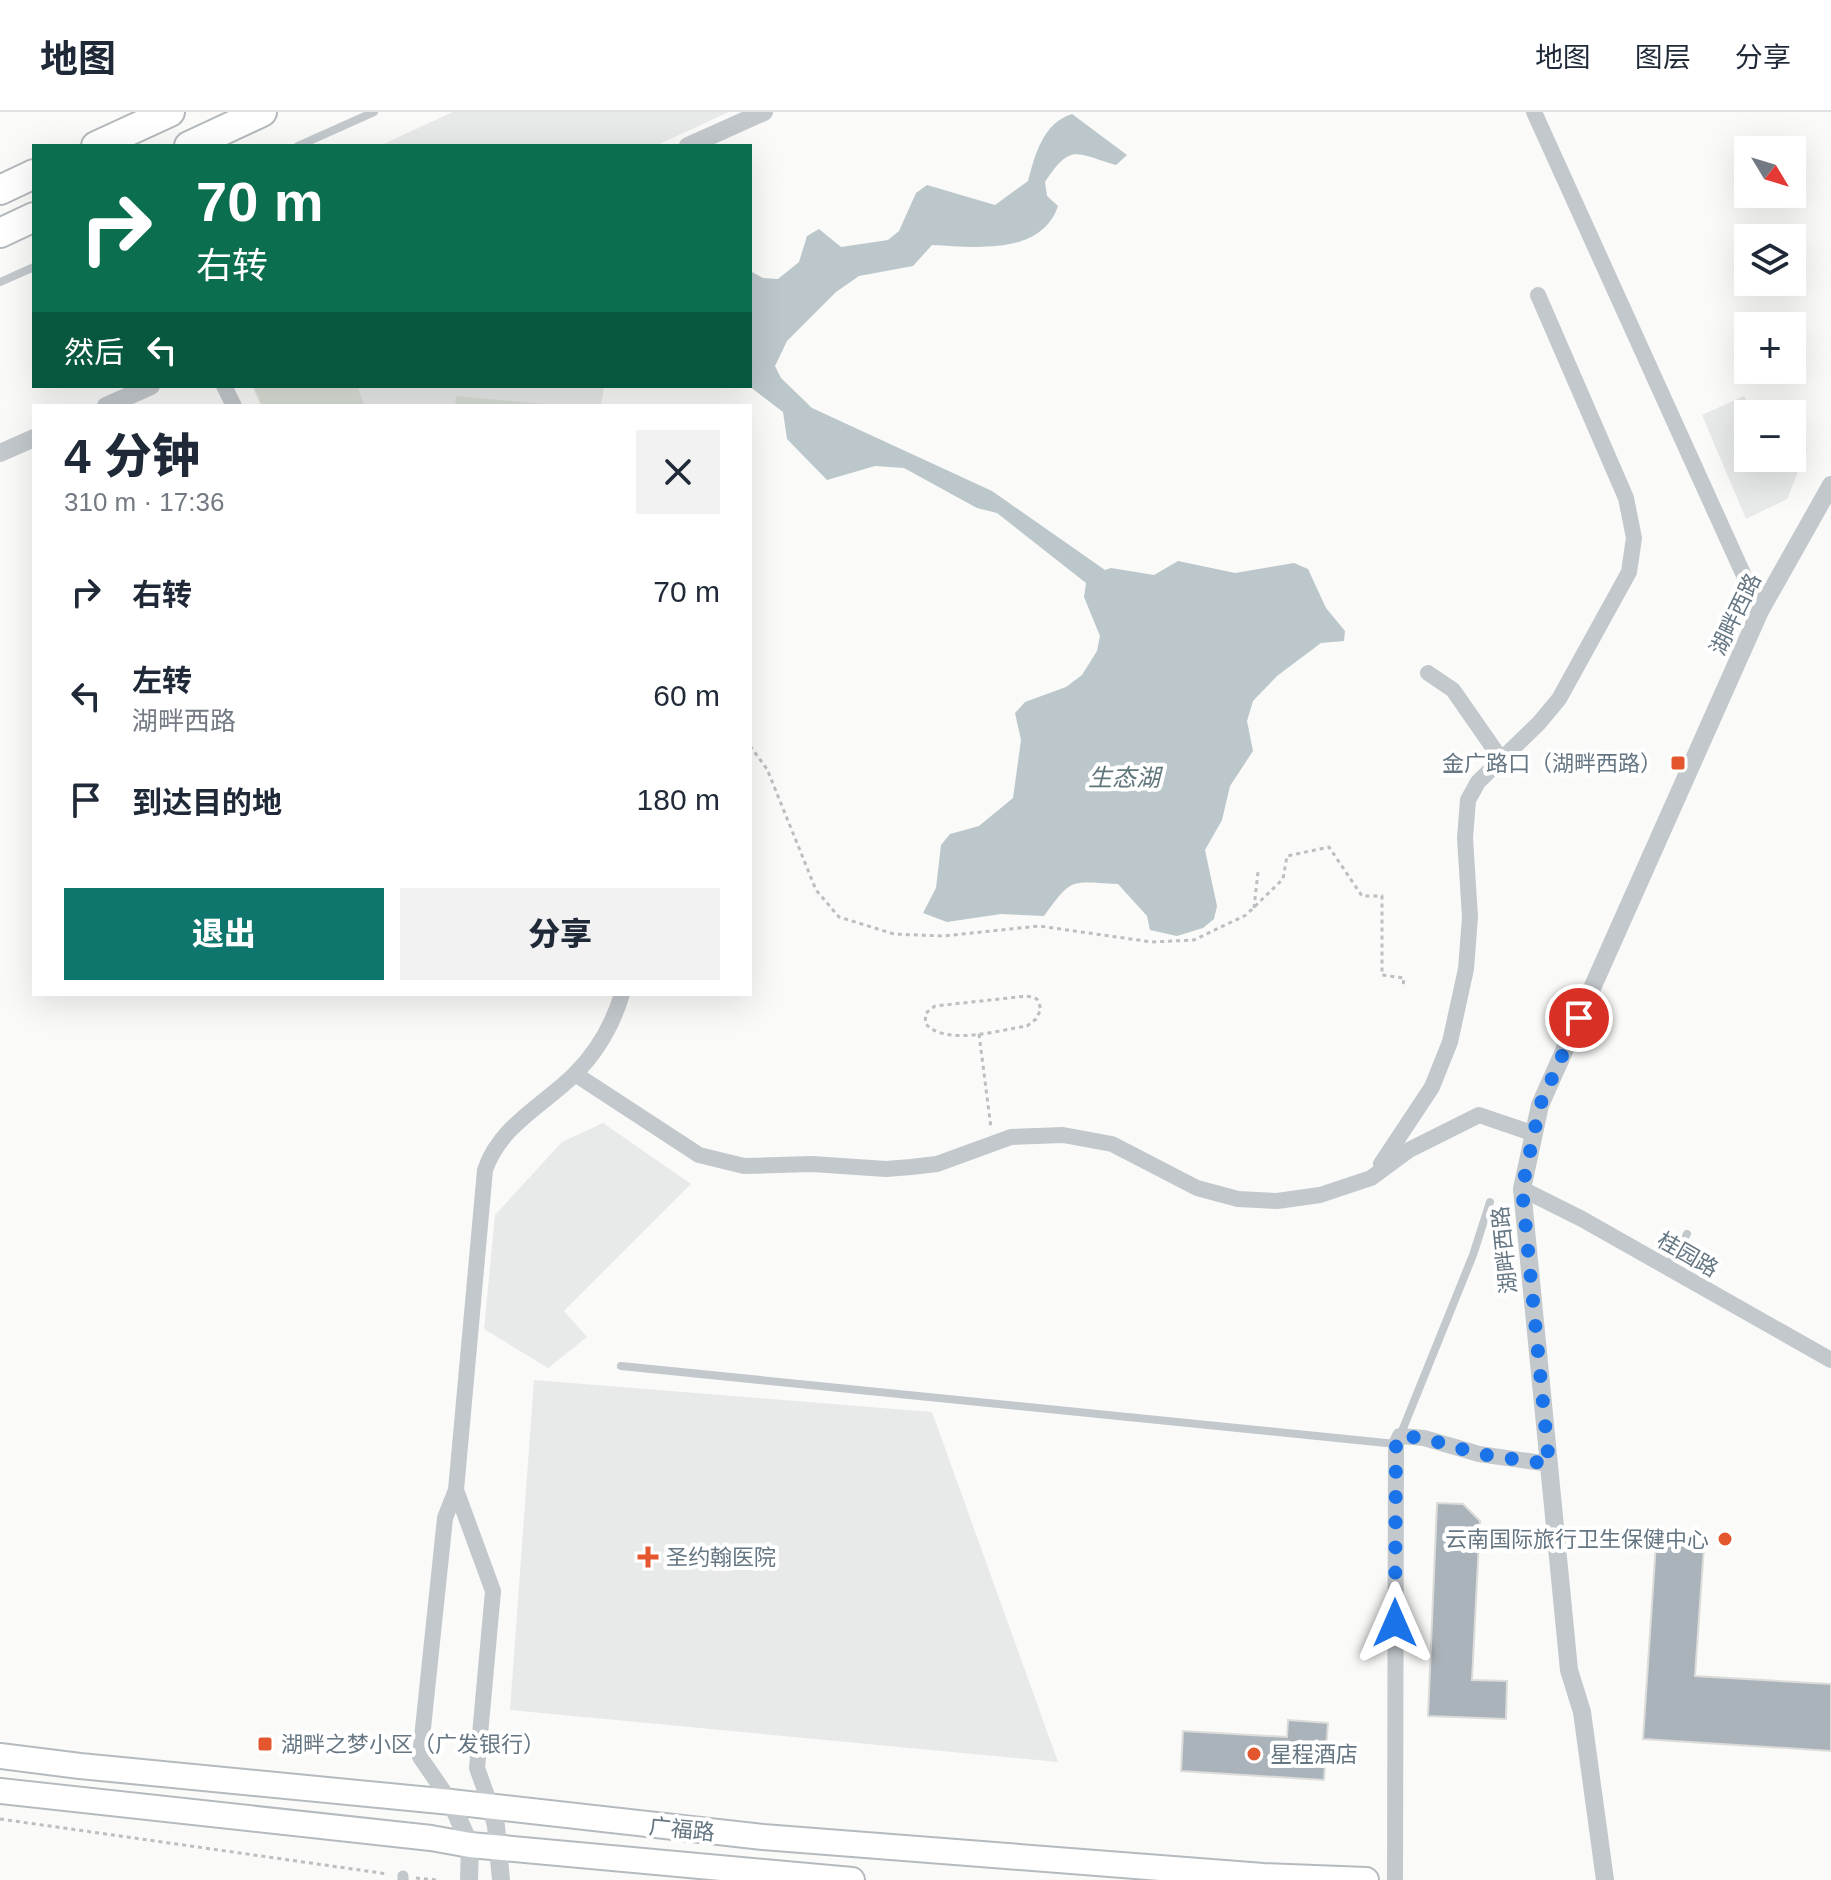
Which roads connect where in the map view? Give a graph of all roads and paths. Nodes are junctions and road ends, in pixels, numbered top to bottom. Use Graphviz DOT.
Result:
graph roads {
  1 [pos="170,112"];
  2 [pos="262,112"];
  3 [pos="374,112"];
  4 [pos="764,112"];
  5 [pos="1534,112"];
  6 [pos="100,144"];
  7 [pos="193,144"];
  8 [pos="302,144"];
  9 [pos="692,144"];
  10 [pos="32,175"];
  11 [pos="0,190"];
  12 [pos="32,218"];
  13 [pos="0,233"];
  14 [pos="32,268"];
  15 [pos="0,282"];
  16 [pos="1538,295"];
  17 [pos="146,388"];
  18 [pos="110,404"];
  19 [pos="32,439"];
  20 [pos="0,453"];
  21 [pos="1831,485"];
  22 [pos="1760,611"];
  23 [pos="1428,673"];
  24 [pos="752,749"];
  25 [pos="1501,759"];
  26 [pos="1258,872"];
  27 [pos="1254,908"];
  28 [pos="1403,986"];
  29 [pos="621,996"];
  30 [pos="979,1034"];
  31 [pos="575,1074"];
  32 [pos="1532,1133"];
  33 [pos="993,1144"];
  34 [pos="1371,1178"];
  35 [pos="1522,1189"];
  36 [pos="1490,1202"];
  37 [pos="1687,1234"];
  38 [pos="1667,1267"];
  39 [pos="1831,1360"];
  40 [pos="621,1366"];
  41 [pos="1398,1440"];
  42 [pos="1549,1464"];
  43 [pos="456,1490"];
  44 [pos="0,1756"];
  45 [pos="0,1791"];
  46 [pos="451,1802"];
  47 [pos="491,1807"];
  48 [pos="0,1819"];
  49 [pos="470,1845"];
  50 [pos="498,1846"];
  51 [pos="403,1878"];
  52 [pos="436,1880"];
  53 [pos="469,1880"];
  54 [pos="501,1880"];
  55 [pos="852,1880"];
  56 [pos="1366,1880"];
  57 [pos="1395,1880"];
  58 [pos="1605,1880"];
  1 -- 6 [label="highway"];
  2 -- 7 [label="highway"];
  3 -- 8 [label="lane"];
  4 -- 9 [label="street"];
  5 -- 22 [label="street"];
  10 -- 11 [label="highway"];
  12 -- 13 [label="highway"];
  14 -- 15 [label="lane"];
  16 -- 25 [label="street"];
  17 -- 18 [label="street"];
  19 -- 20 [label="street"];
  21 -- 22 [label="street, 湖畔西路"];
  22 -- 32 [label="street, 湖畔西路"];
  23 -- 25 [label="street"];
  24 -- 27 [label="path"];
  25 -- 34 [label="street"];
  26 -- 27 [label="path"];
  27 -- 28 [label="path"];
  29 -- 31 [label="street"];
  30 -- 30 [label="path"];
  30 -- 33 [label="path"];
  31 -- 33 [label="street"];
  31 -- 43 [label="street"];
  32 -- 34 [label="street"];
  32 -- 35 [label="street, 湖畔西路"];
  33 -- 34 [label="street"];
  35 -- 38 [label="street, 桂园路"];
  35 -- 42 [label="street, 湖畔西路"];
  36 -- 41 [label="lane"];
  37 -- 38 [label="lane"];
  38 -- 39 [label="street, 桂园路"];
  40 -- 41 [label="lane"];
  41 -- 42 [label="street"];
  41 -- 57 [label="street"];
  42 -- 58 [label="street, 湖畔西路"];
  43 -- 46 [label="street"];
  43 -- 47 [label="street"];
  44 -- 46 [label="main road, 广福路"];
  45 -- 49 [label="main road, 广福路"];
  46 -- 47 [label="main road, 广福路"];
  46 -- 49 [label="street"];
  47 -- 50 [label="street"];
  47 -- 56 [label="main road, 广福路"];
  48 -- 51 [label="path"];
  49 -- 50 [label="main road, 广福路"];
  49 -- 53 [label="street"];
  50 -- 54 [label="street"];
  50 -- 55 [label="main road, 广福路"];
  51 -- 52 [label="path"];
}
